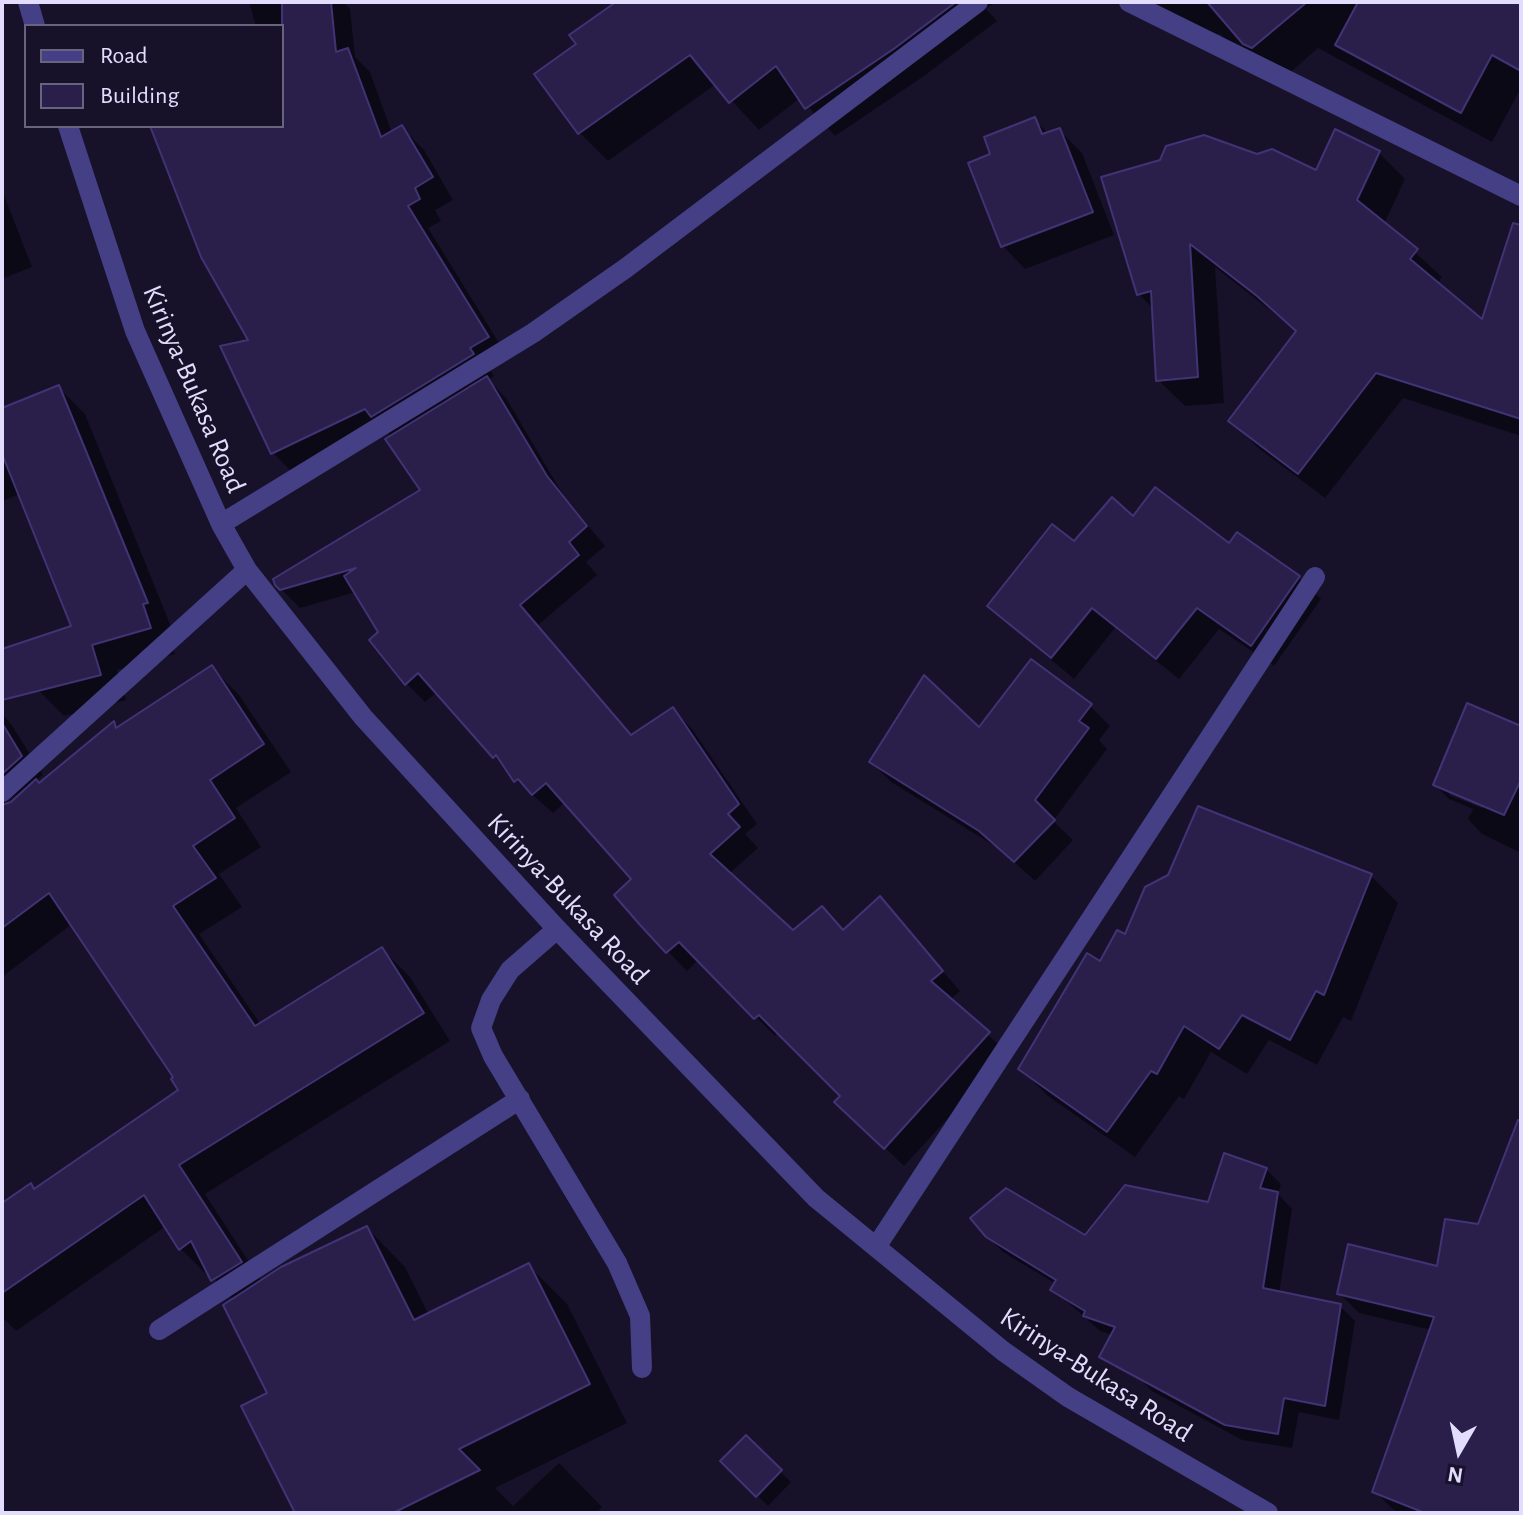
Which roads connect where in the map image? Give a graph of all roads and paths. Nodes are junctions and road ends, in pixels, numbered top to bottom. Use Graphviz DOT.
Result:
graph roads {
  1 [pos="28,2"];
  2 [pos="978,2"];
  3 [pos="1129,2"];
  4 [pos="34,24"];
  5 [pos="69,128"];
  6 [pos="1521,196"];
  7 [pos="221,524"];
  8 [pos="247,570"];
  9 [pos="1315,577"];
  10 [pos="2,792"];
  11 [pos="557,929"];
  12 [pos="520,1099"];
  13 [pos="876,1247"];
  14 [pos="159,1330"];
  15 [pos="642,1368"];
  16 [pos="1268,1513"];
  1 -- 4 [label="street"];
  2 -- 7 [label="street"];
  3 -- 6 [label="street"];
  5 -- 7 [label="street, Kirinya-Bukasa Road"];
  7 -- 8 [label="street, Kirinya-Bukasa Road"];
  8 -- 10 [label="street"];
  8 -- 11 [label="street, Kirinya-Bukasa Road"];
  9 -- 13 [label="street"];
  11 -- 12 [label="street"];
  11 -- 13 [label="street, Kirinya-Bukasa Road"];
  12 -- 14 [label="street"];
  12 -- 15 [label="street"];
  13 -- 16 [label="street, Kirinya-Bukasa Road"];
}
